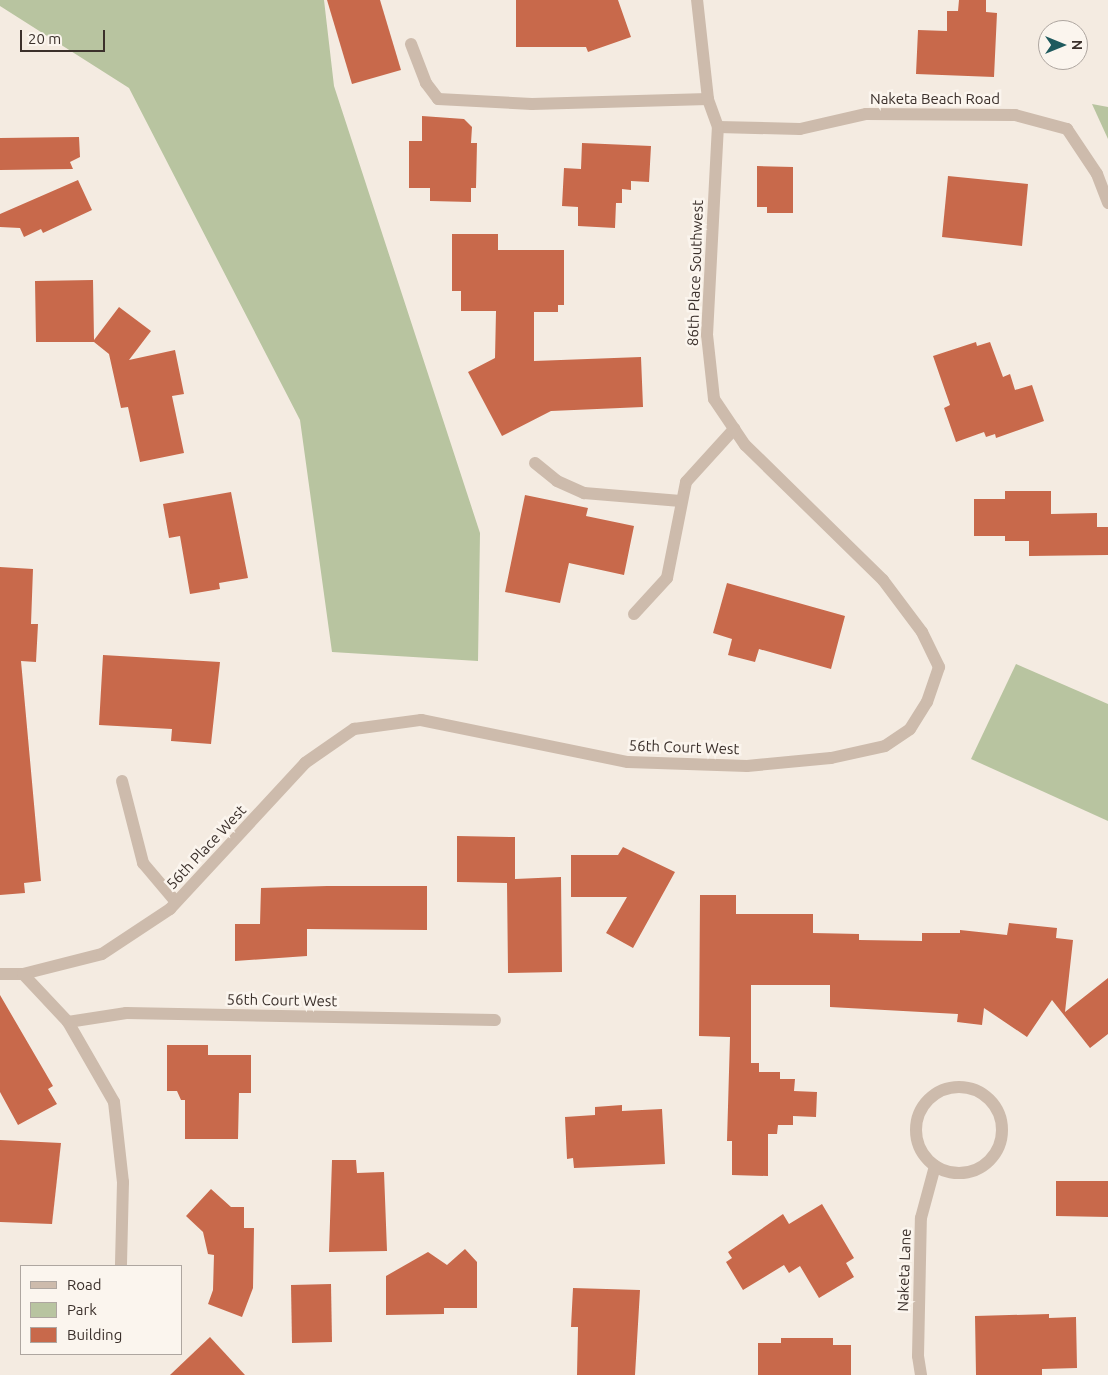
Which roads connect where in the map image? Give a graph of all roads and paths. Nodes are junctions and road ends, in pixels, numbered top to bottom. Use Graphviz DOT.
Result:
graph roads {
  1 [pos="698,1"];
  2 [pos="411,44"];
  3 [pos="708,99"];
  4 [pos="718,127"];
  5 [pos="1108,203"];
  6 [pos="734,429"];
  7 [pos="535,463"];
  8 [pos="681,501"];
  9 [pos="634,614"];
  10 [pos="927,702"];
  11 [pos="421,720"];
  12 [pos="122,781"];
  13 [pos="176,902"];
  14 [pos="0,974"];
  15 [pos="23,974"];
  16 [pos="495,1020"];
  17 [pos="68,1022"];
  18 [pos="935,1166"];
  19 [pos="121,1265"];
  20 [pos="921,1375"];
  1 -- 3 [label="street, 86th Place Southwest"];
  2 -- 3 [label="street"];
  3 -- 4 [label="street, 86th Place Southwest"];
  4 -- 5 [label="street, Naketa Beach Road"];
  4 -- 6 [label="street, 86th Place Southwest"];
  6 -- 8 [label="street"];
  6 -- 10 [label="street, 86th Place Southwest"];
  7 -- 8 [label="street"];
  8 -- 9 [label="street"];
  10 -- 11 [label="street, 56th Court West"];
  11 -- 13 [label="street, 56th Place West"];
  12 -- 13 [label="street"];
  13 -- 15 [label="street, 56th Place West"];
  14 -- 15 [label="street, 56th Place West"];
  15 -- 17 [label="street"];
  16 -- 17 [label="street, 56th Court West"];
  17 -- 19 [label="street"];
  18 -- 18 [label="street"];
  18 -- 20 [label="street, Naketa Lane"];
}
